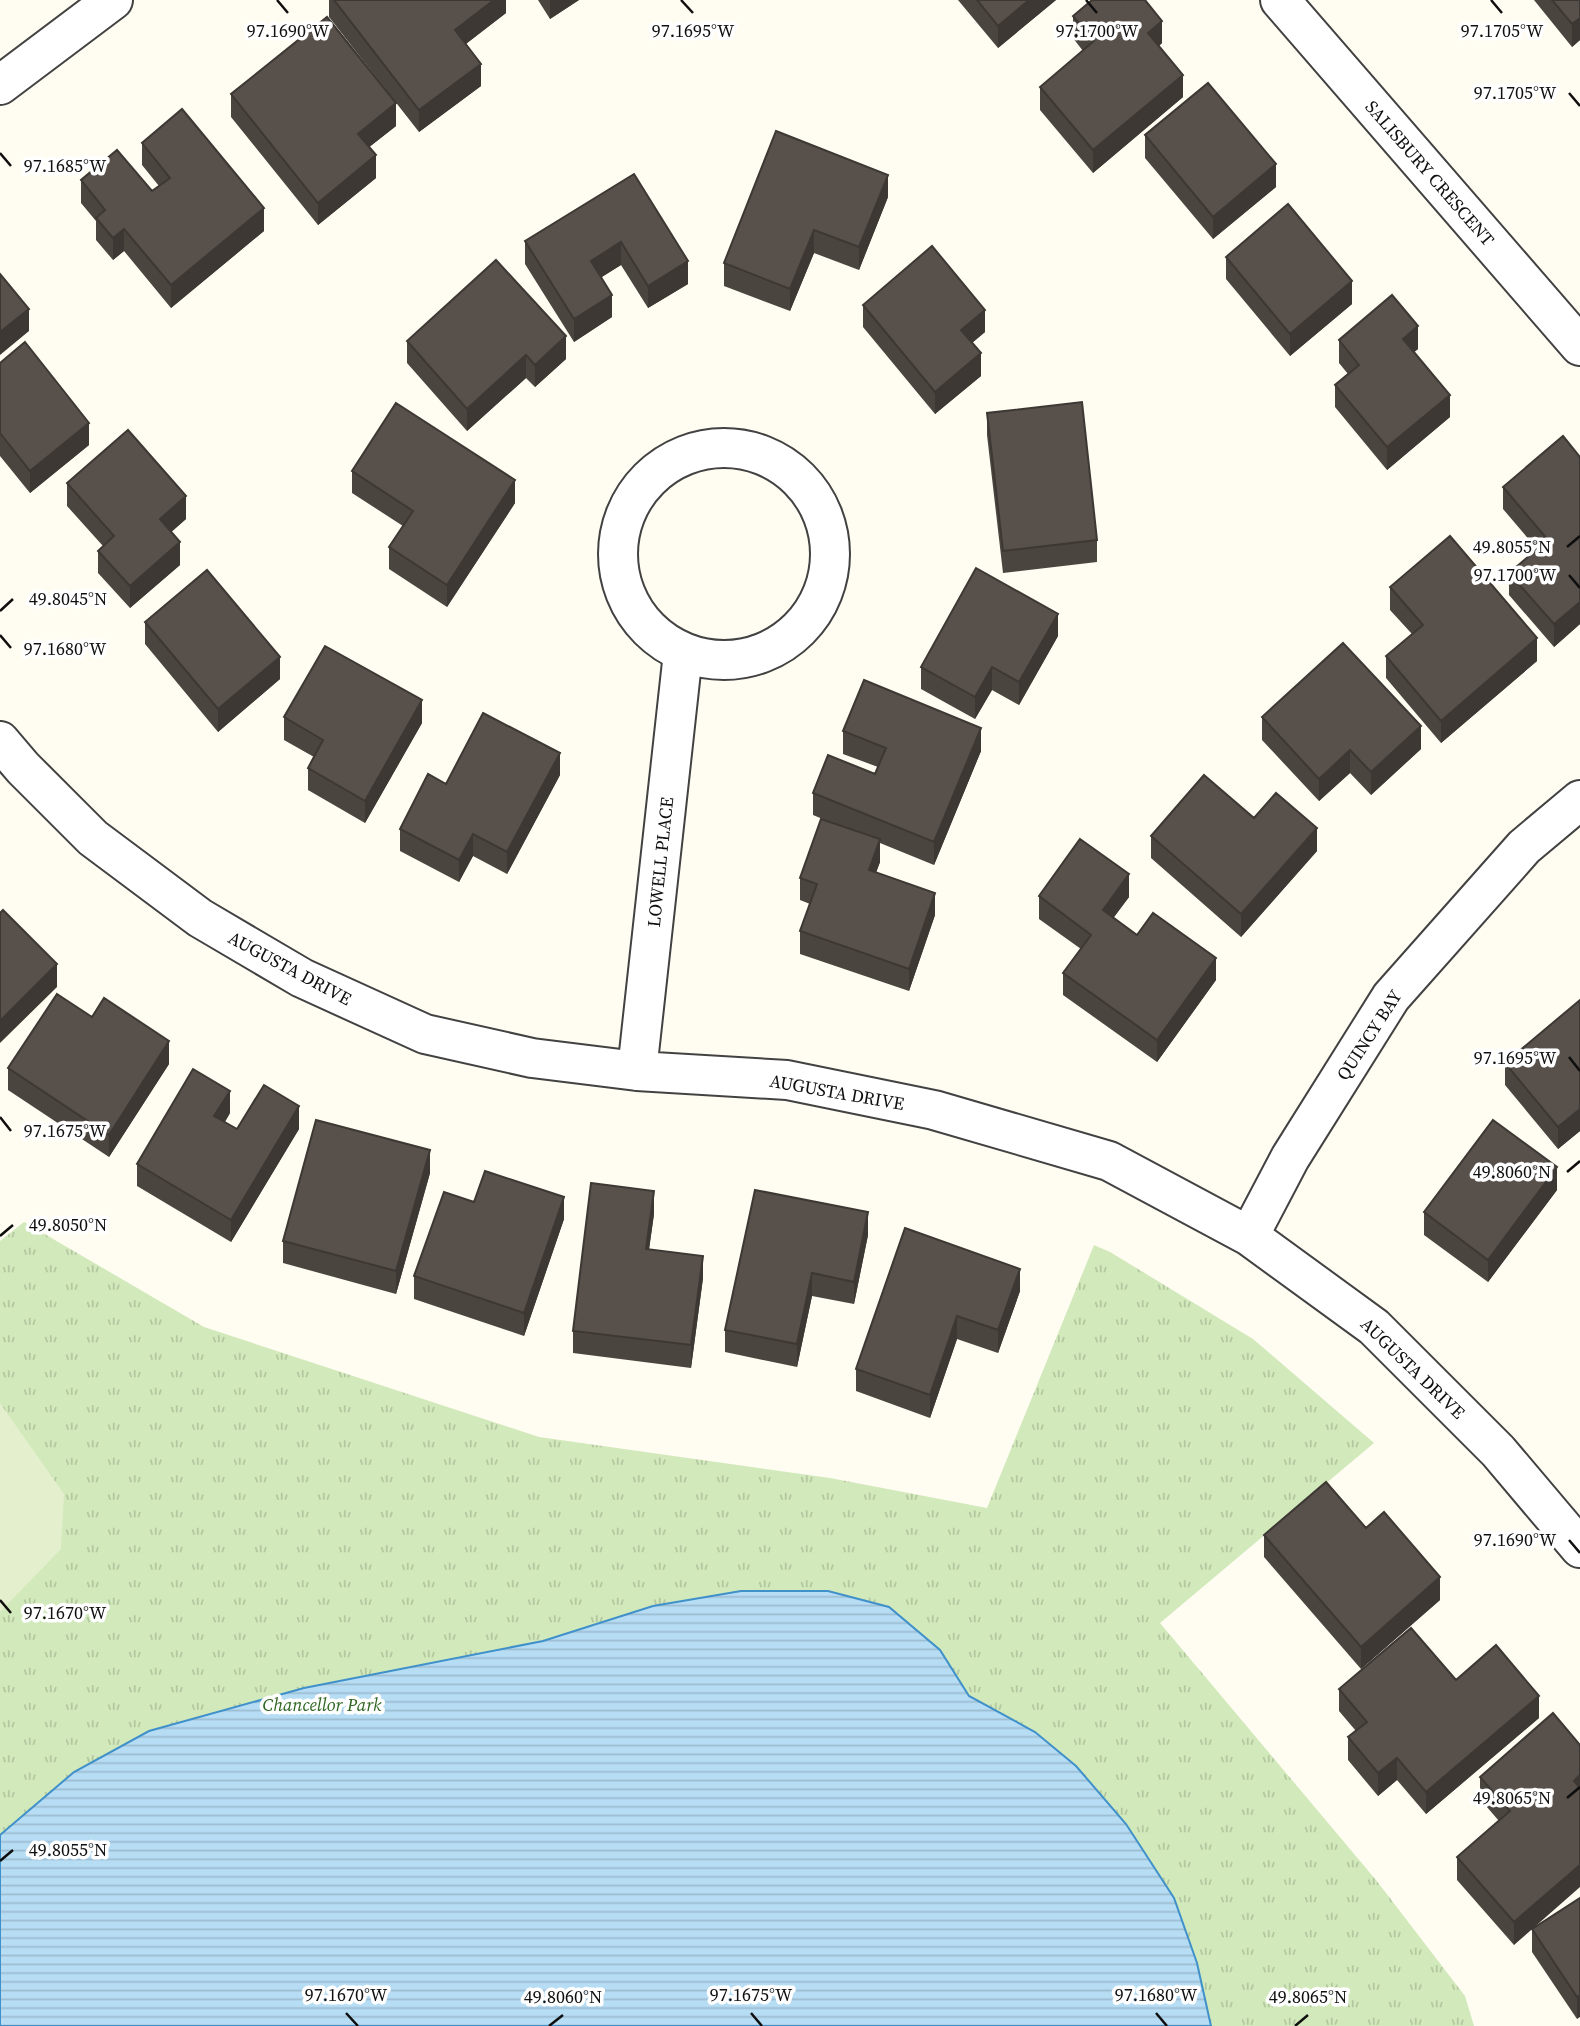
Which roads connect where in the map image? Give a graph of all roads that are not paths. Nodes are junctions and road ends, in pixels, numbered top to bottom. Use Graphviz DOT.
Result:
graph roads {
  1 [pos="113,0"];
  2 [pos="1280,0"];
  3 [pos="0,85"];
  4 [pos="1580,346"];
  5 [pos="683,653"];
  6 [pos="0,741"];
  7 [pos="1580,800"];
  8 [pos="637,1072"];
  9 [pos="1249,1237"];
  10 [pos="1580,1548"];
  1 -- 3 [label="street"];
  2 -- 4 [label="street, SALISBURY CRESCENT"];
  5 -- 5 [label="street"];
  5 -- 8 [label="street, LOWELL PLACE"];
  6 -- 8 [label="street, AUGUSTA DRIVE"];
  7 -- 9 [label="street, QUINCY BAY"];
  8 -- 9 [label="street, AUGUSTA DRIVE"];
  9 -- 10 [label="street, AUGUSTA DRIVE"];
}
